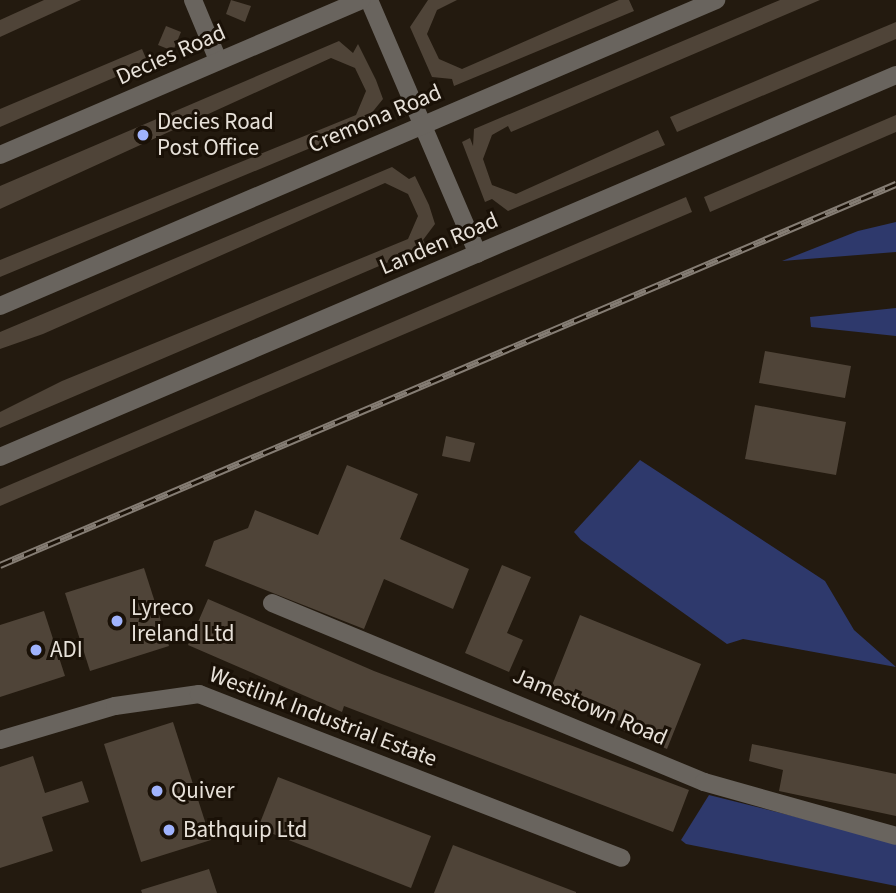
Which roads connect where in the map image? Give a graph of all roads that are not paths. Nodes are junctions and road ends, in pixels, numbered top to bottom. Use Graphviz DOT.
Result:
graph roads {
  1 [pos="193,0"];
  2 [pos="361,0"];
  3 [pos="369,0"];
  4 [pos="716,0"];
  5 [pos="694,5"];
  6 [pos="218,60"];
  7 [pos="896,75"];
  8 [pos="424,124"];
  9 [pos="0,155"];
  10 [pos="478,254"];
  11 [pos="0,306"];
  12 [pos="0,457"];
  13 [pos="272,603"];
  14 [pos="0,740"];
  15 [pos="896,836"];
  16 [pos="621,858"];
  1 -- 6 [label="street"];
  2 -- 6 [label="street, Decies Road"];
  3 -- 8 [label="street"];
  4 -- 5 [label="street, Cremona Road"];
  5 -- 8 [label="street, Cremona Road"];
  6 -- 9 [label="street, Decies Road"];
  7 -- 10 [label="street, Landen Road"];
  8 -- 10 [label="street"];
  8 -- 11 [label="street, Cremona Road"];
  10 -- 12 [label="street, Landen Road"];
  13 -- 15 [label="street, Jamestown Road"];
  14 -- 16 [label="street, Westlink Industrial Estate"];
}
